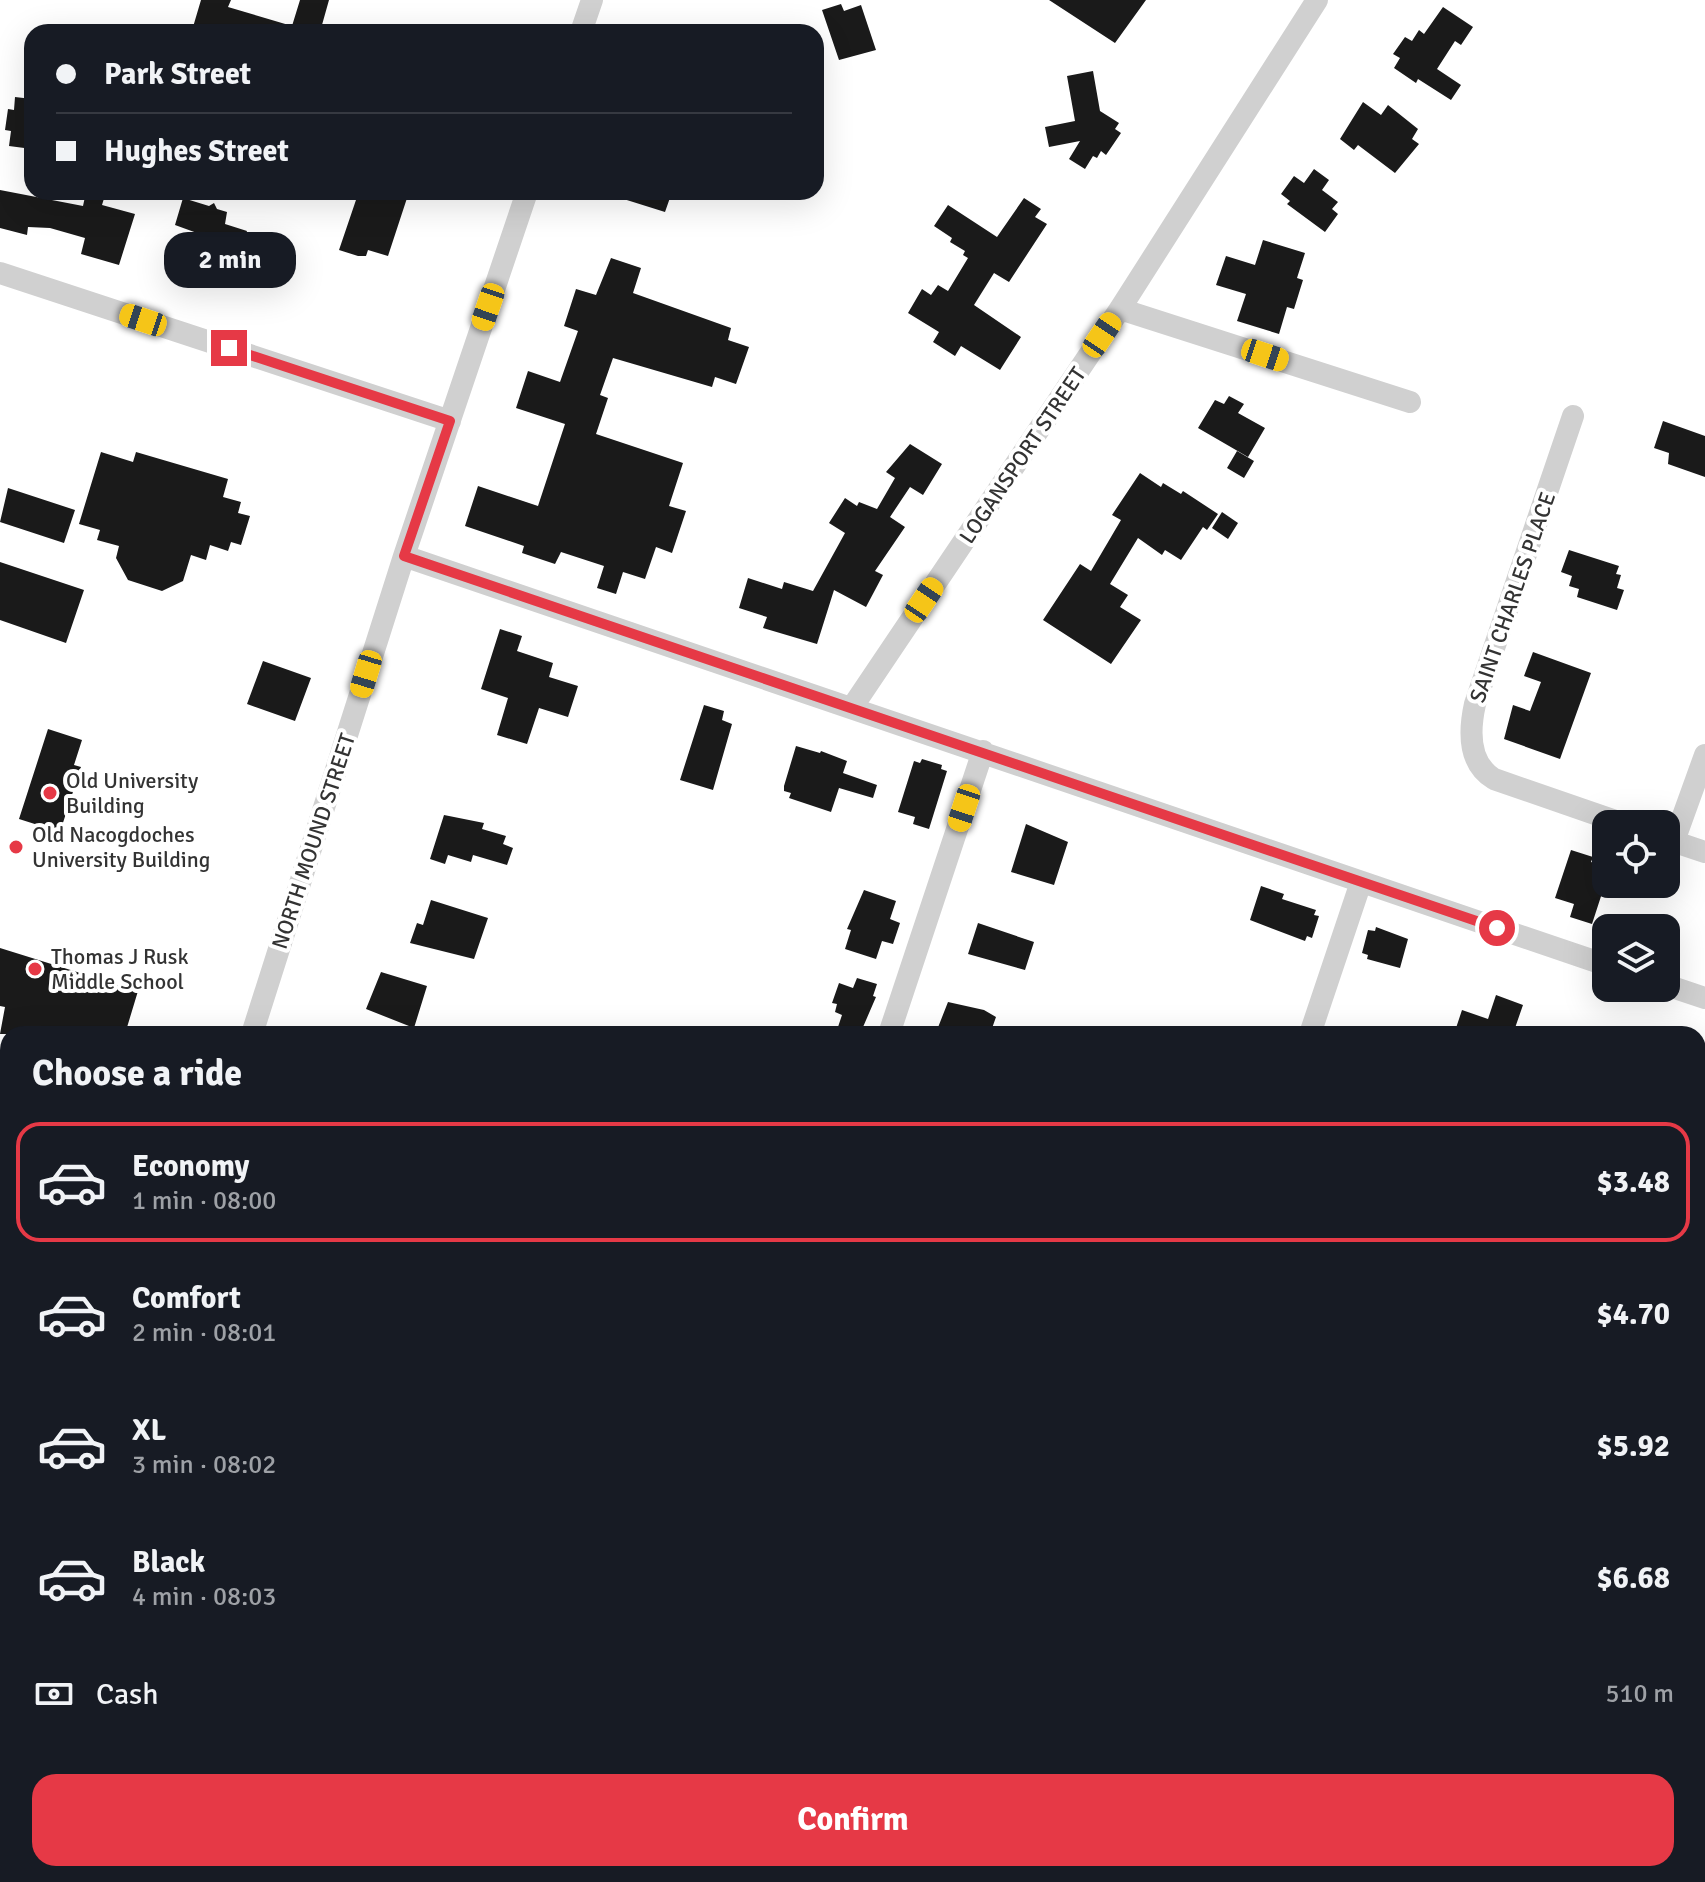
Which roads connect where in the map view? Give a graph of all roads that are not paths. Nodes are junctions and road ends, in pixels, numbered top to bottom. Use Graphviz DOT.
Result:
graph roads {
  1 [pos="592,0"];
  2 [pos="1317,0"];
  3 [pos="584,24"];
  4 [pos="524,200"];
  5 [pos="0,273"];
  6 [pos="1120,309"];
  7 [pos="1410,402"];
  8 [pos="1573,416"];
  9 [pos="450,421"];
  10 [pos="404,556"];
  11 [pos="853,706"];
  12 [pos="983,751"];
  13 [pos="1705,755"];
  14 [pos="1592,813"];
  15 [pos="1680,816"];
  16 [pos="1680,843"];
  17 [pos="1705,852"];
  18 [pos="1361,882"];
  19 [pos="1592,960"];
  20 [pos="1680,990"];
  21 [pos="1705,998"];
  22 [pos="255,1026"];
  23 [pos="892,1026"];
  24 [pos="1313,1026"];
  1 -- 3 [label="street"];
  2 -- 6 [label="street, LOGANSPORT STREET"];
  4 -- 9 [label="street, NORTH MOUND STREET"];
  5 -- 9 [label="street"];
  6 -- 7 [label="street"];
  6 -- 11 [label="street, LOGANSPORT STREET"];
  8 -- 14 [label="street, SAINT CHARLES PLACE"];
  9 -- 10 [label="street, NORTH MOUND STREET"];
  10 -- 11 [label="street"];
  10 -- 22 [label="street, NORTH MOUND STREET"];
  11 -- 12 [label="street"];
  12 -- 18 [label="street"];
  12 -- 23 [label="street"];
  13 -- 15 [label="street"];
  16 -- 17 [label="street"];
  18 -- 19 [label="street"];
  18 -- 24 [label="street"];
  20 -- 21 [label="street"];
}
